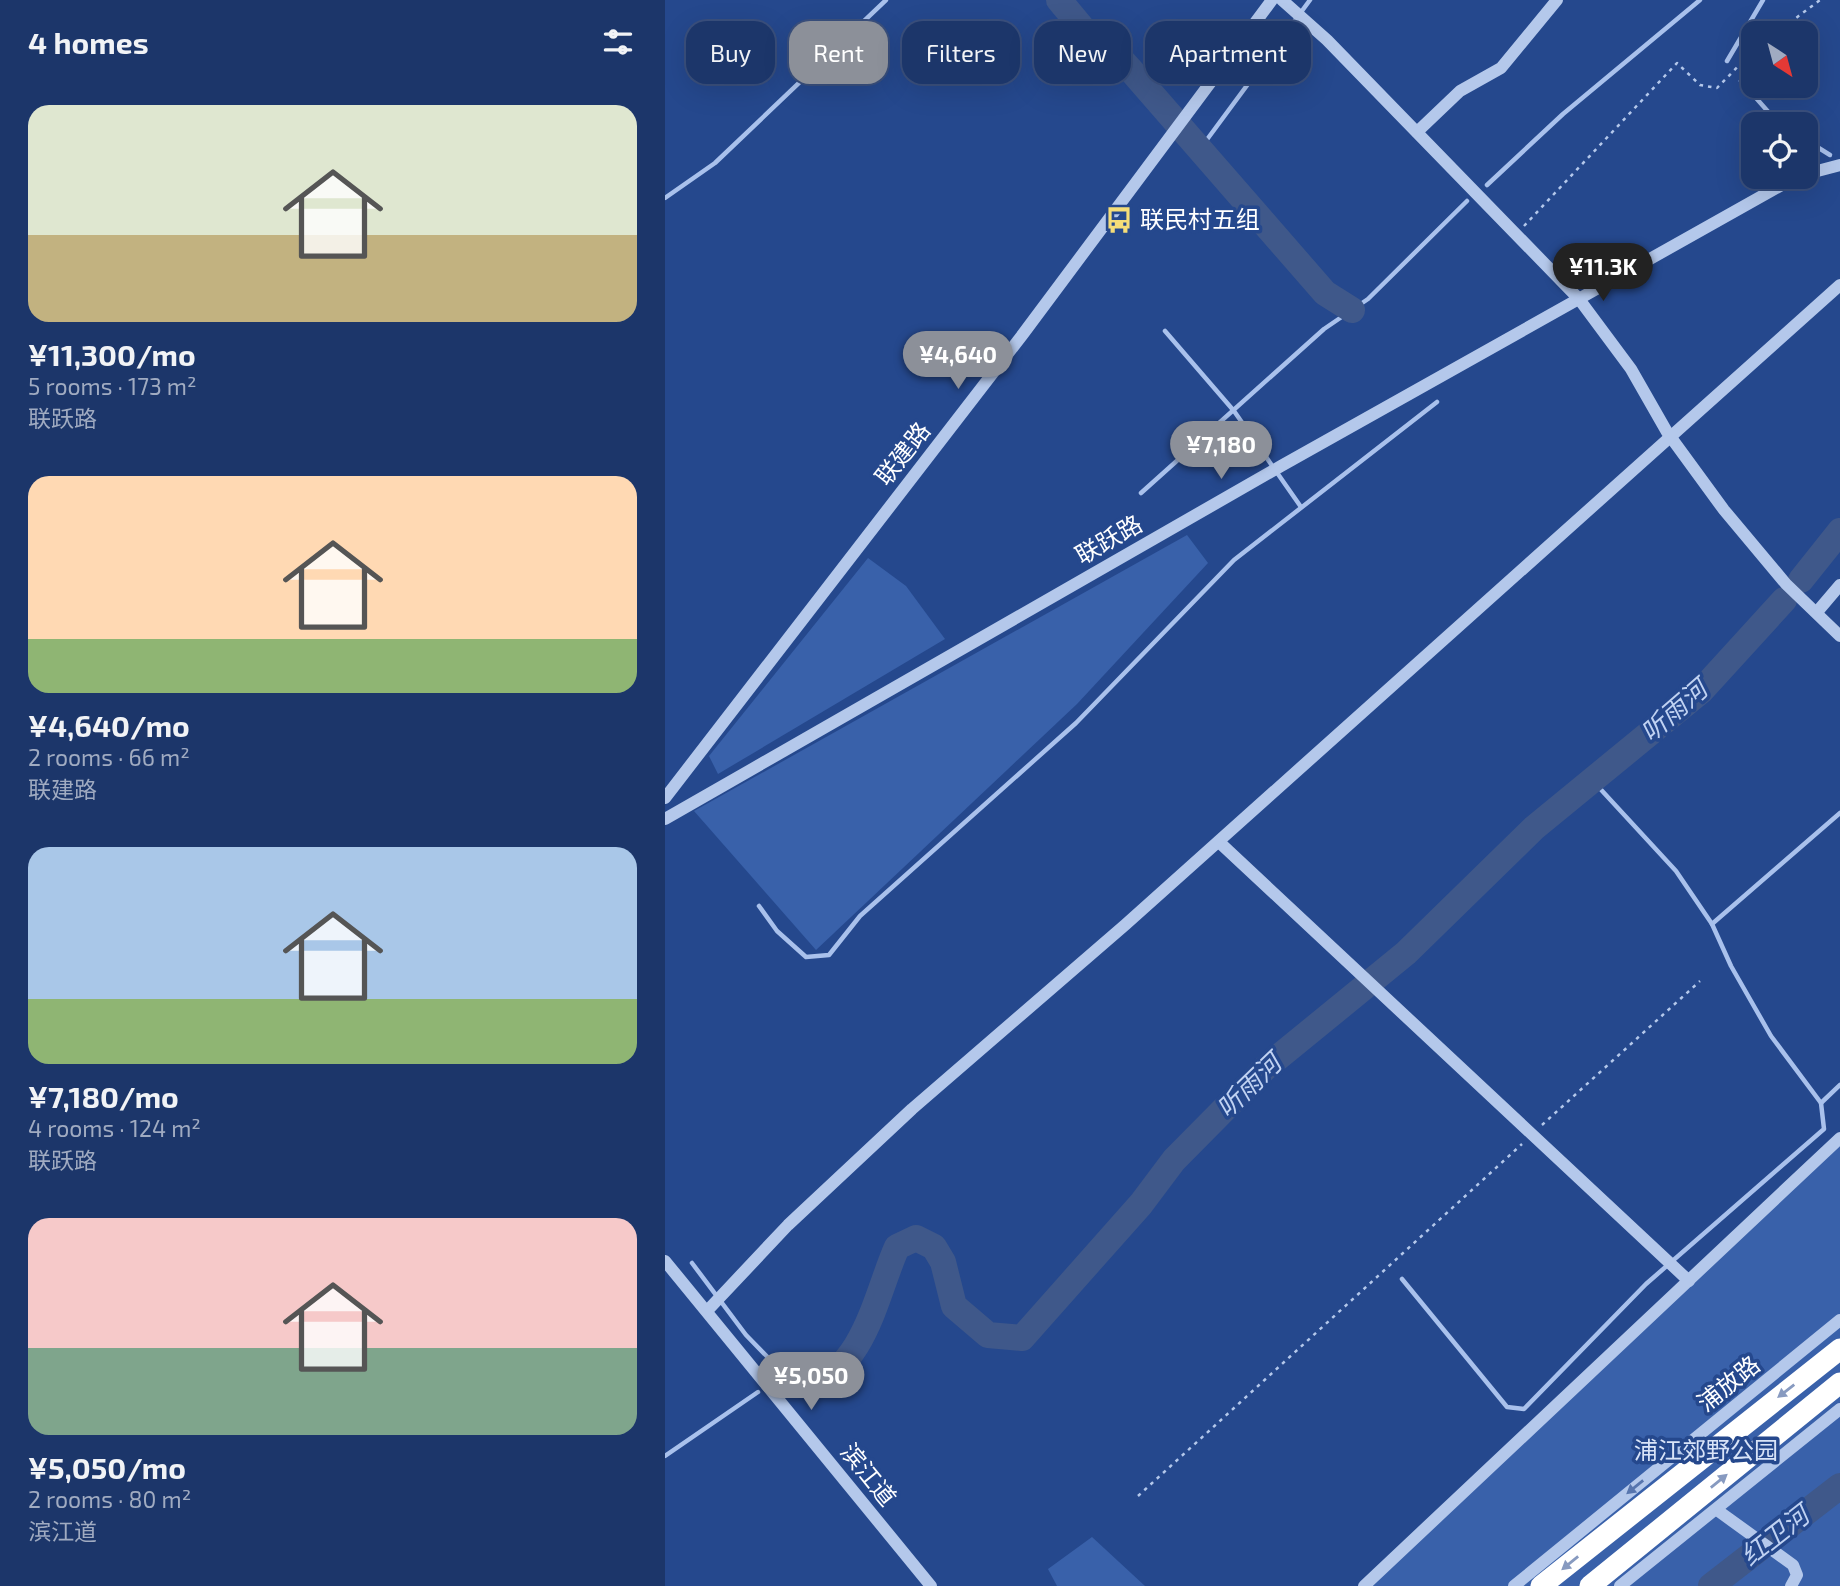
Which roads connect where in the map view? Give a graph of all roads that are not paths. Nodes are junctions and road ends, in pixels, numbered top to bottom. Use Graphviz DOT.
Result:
graph roads {
  1 [pos="1272,0"];
  2 [pos="1282,0"];
  3 [pos="1557,0"];
  4 [pos="1417,132"];
  5 [pos="1840,165"];
  6 [pos="1818,171"];
  7 [pos="1775,189"];
  8 [pos="1840,285"];
  9 [pos="1579,299"];
  10 [pos="1671,437"];
  11 [pos="1840,585"];
  12 [pos="1817,612"];
  13 [pos="1840,636"];
  14 [pos="665,798"];
  15 [pos="665,819"];
  16 [pos="1219,842"];
  17 [pos="1840,1138"];
  18 [pos="665,1261"];
  19 [pos="1689,1280"];
  20 [pos="707,1311"];
  21 [pos="1840,1320"];
  22 [pos="1840,1349"];
  23 [pos="1840,1383"];
  24 [pos="1840,1409"];
  25 [pos="1717,1510"];
  26 [pos="931,1586"];
  27 [pos="1364,1586"];
  28 [pos="1514,1586"];
  29 [pos="1541,1586"];
  30 [pos="1590,1586"];
  31 [pos="1620,1586"];
  32 [pos="1791,1586"];
  1 -- 14 [label="street, 联建路"];
  2 -- 4 [label="street"];
  3 -- 4 [label="street"];
  4 -- 9 [label="street"];
  5 -- 6 [label="street"];
  7 -- 9 [label="street, 联跃路"];
  8 -- 10 [label="street"];
  9 -- 10 [label="street"];
  9 -- 15 [label="street, 联跃路"];
  10 -- 12 [label="street"];
  10 -- 16 [label="street"];
  11 -- 12 [label="street"];
  12 -- 13 [label="street"];
  16 -- 19 [label="street"];
  16 -- 20 [label="street"];
  17 -- 19 [label="street"];
  18 -- 20 [label="street, 滨江道"];
  19 -- 27 [label="street"];
  20 -- 26 [label="street, 滨江道"];
  21 -- 28 [label="street, 浦放路, one-way"];
  22 -- 29 [label="highway, one-way"];
  30 -- 23 [label="highway, one-way"];
  24 -- 25 [label="street"];
  25 -- 31 [label="street"];
  25 -- 32 [label="street"];
}
